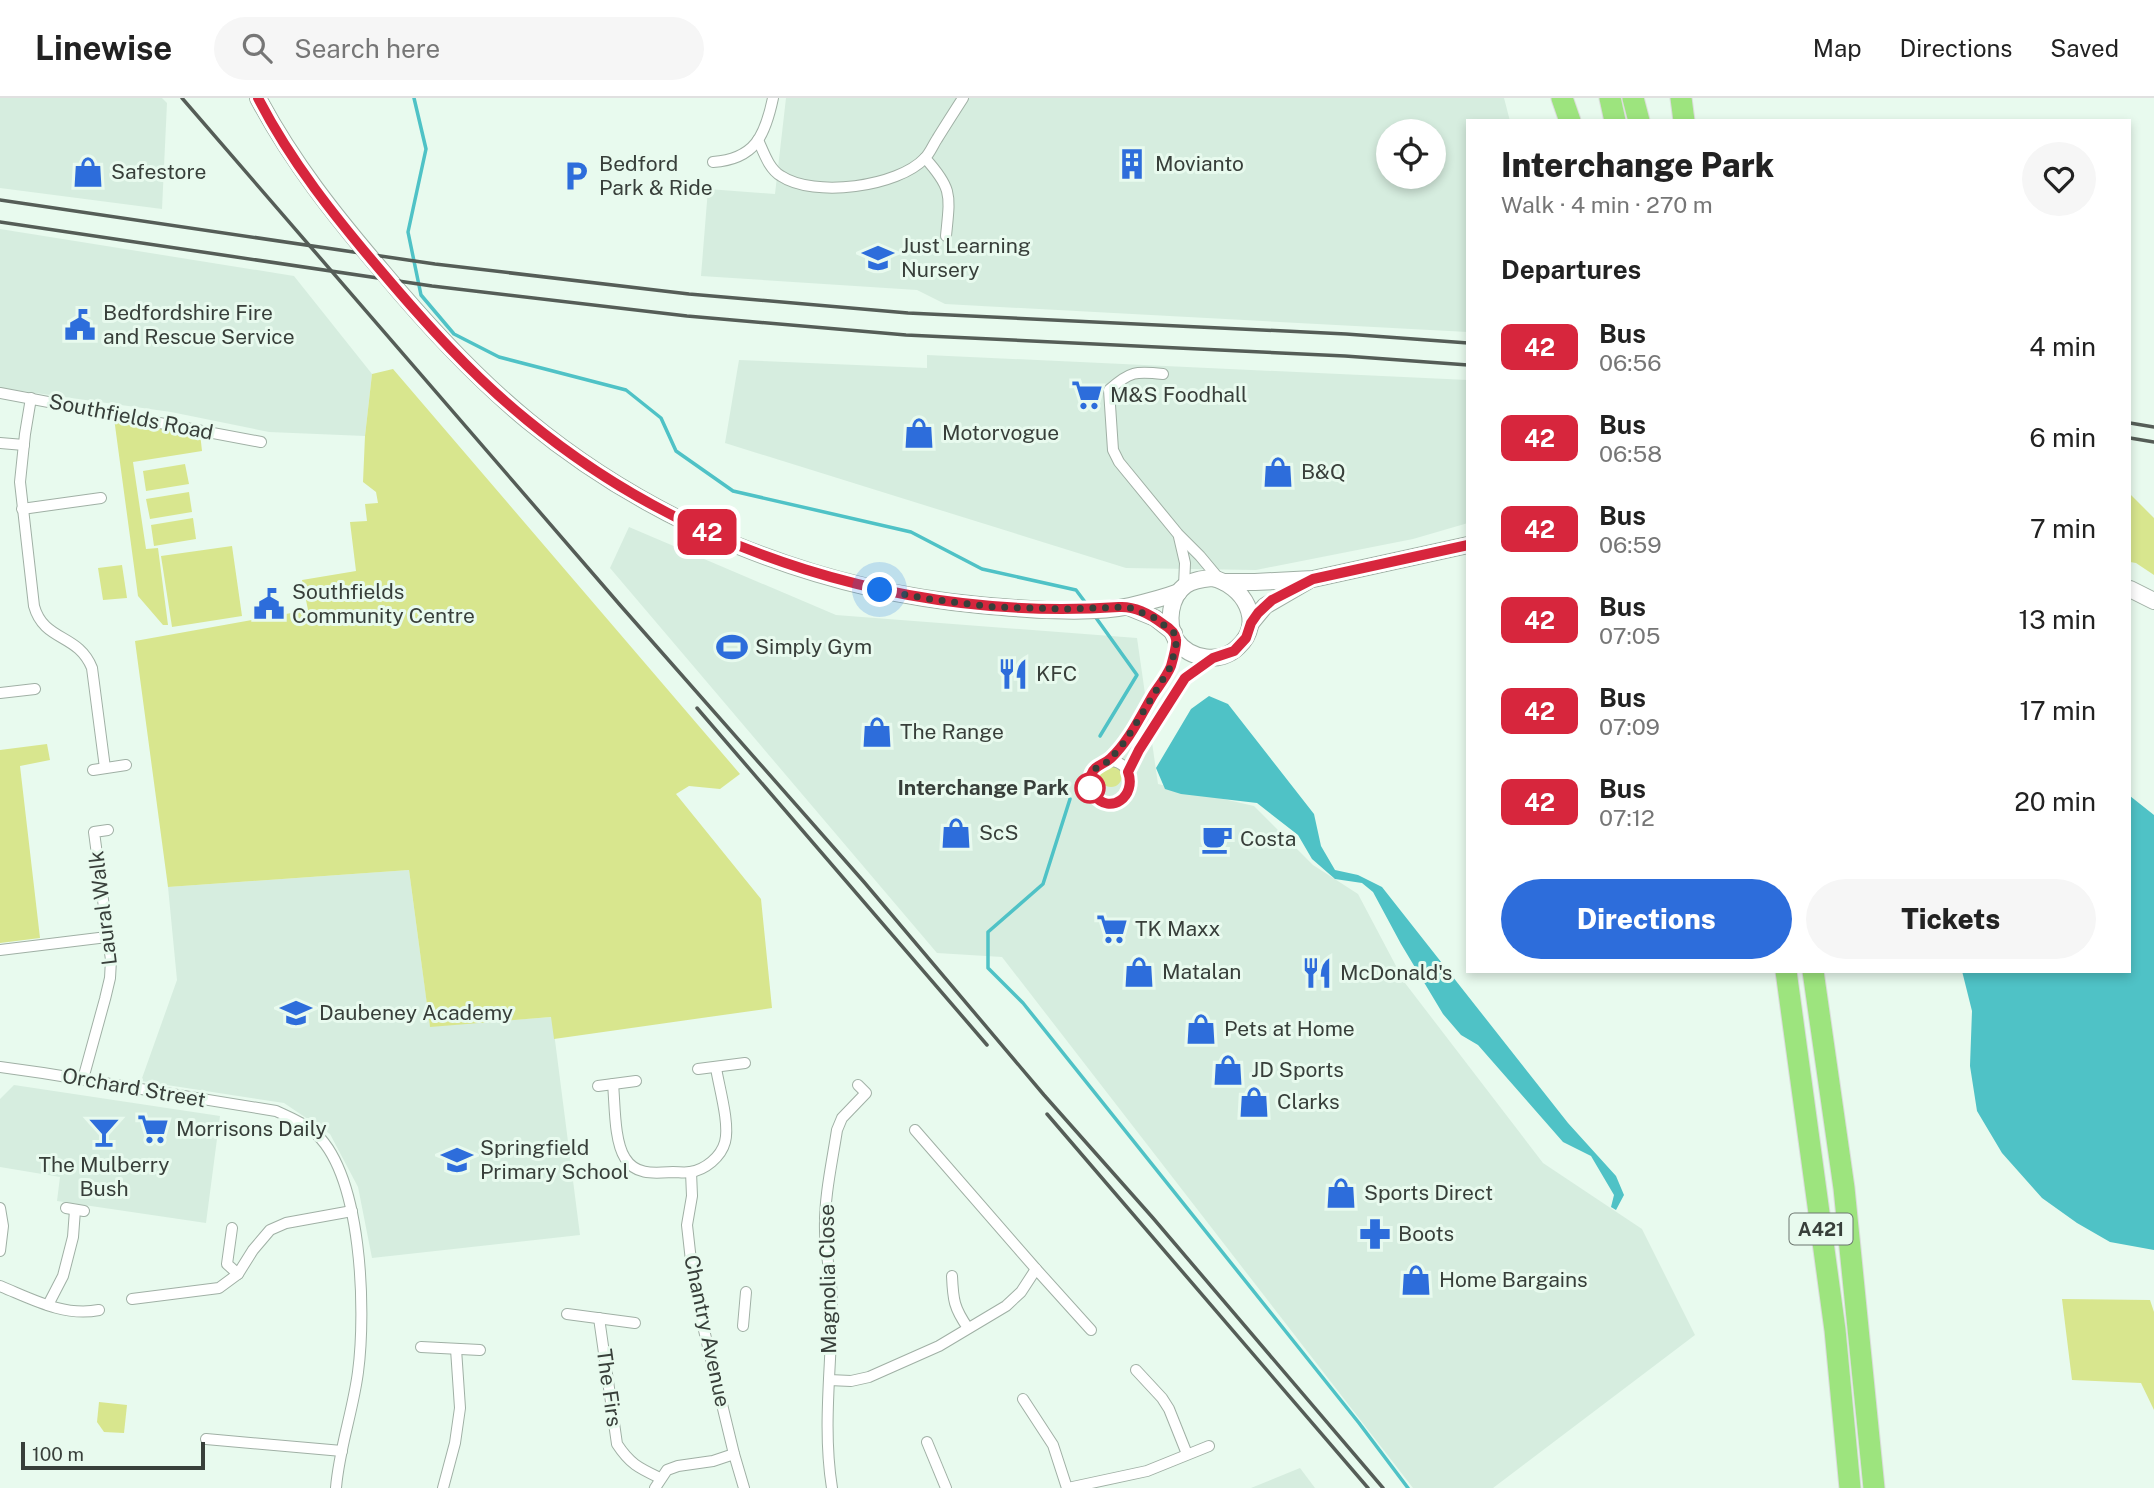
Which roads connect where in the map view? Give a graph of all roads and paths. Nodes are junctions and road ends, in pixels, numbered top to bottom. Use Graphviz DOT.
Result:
graph roads {
  1 [pos="258,98"];
  2 [pos="774,98"];
  3 [pos="963,98"];
  4 [pos="1562,98"];
  5 [pos="1610,98"];
  6 [pos="1633,98"];
  7 [pos="1681,98"];
  8 [pos="1569,119"];
  9 [pos="1615,119"];
  10 [pos="1638,119"];
  11 [pos="1684,119"];
  12 [pos="758,140"];
  13 [pos="925,158"];
  14 [pos="713,162"];
  15 [pos="946,236"];
  16 [pos="1163,374"];
  17 [pos="0,393"];
  18 [pos="31,398"];
  19 [pos="261,442"];
  20 [pos="0,443"];
  21 [pos="24,445"];
  22 [pos="101,498"];
  23 [pos="22,509"];
  24 [pos="1178,534"];
  25 [pos="1466,545"];
  26 [pos="1313,579"];
  27 [pos="1222,581"];
  28 [pos="1182,589"];
  29 [pos="2131,590"];
  30 [pos="2154,601"];
  31 [pos="1128,607"];
  32 [pos="1251,623"];
  33 [pos="1175,636"];
  34 [pos="1213,658"];
  35 [pos="35,689"];
  36 [pos="0,693"];
  37 [pos="1108,762"];
  38 [pos="126,765"];
  39 [pos="105,768"];
  40 [pos="93,770"];
  41 [pos="1128,772"];
  42 [pos="108,830"];
  43 [pos="107,937"];
  44 [pos="0,950"];
  45 [pos="1786,973"];
  46 [pos="1813,973"];
  47 [pos="745,1063"];
  48 [pos="0,1068"];
  49 [pos="716,1068"];
  50 [pos="698,1069"];
  51 [pos="83,1079"];
  52 [pos="636,1081"];
  53 [pos="613,1084"];
  54 [pos="859,1085"];
  55 [pos="597,1086"];
  56 [pos="915,1130"];
  57 [pos="691,1172"];
  58 [pos="0,1208"];
  59 [pos="75,1210"];
  60 [pos="352,1211"];
  61 [pos="2,1226"];
  62 [pos="232,1228"];
  63 [pos="0,1251"];
  64 [pos="1036,1269"];
  65 [pos="238,1274"];
  66 [pos="952,1276"];
  67 [pos="0,1286"];
  68 [pos="747,1292"];
  69 [pos="132,1299"];
  70 [pos="48,1305"];
  71 [pos="99,1310"];
  72 [pos="567,1314"];
  73 [pos="599,1318"];
  74 [pos="635,1323"];
  75 [pos="743,1326"];
  76 [pos="968,1328"];
  77 [pos="1091,1330"];
  78 [pos="421,1347"];
  79 [pos="456,1349"];
  80 [pos="480,1349"];
  81 [pos="1136,1370"];
  82 [pos="829,1380"];
  83 [pos="1023,1399"];
  84 [pos="206,1439"];
  85 [pos="927,1442"];
  86 [pos="1209,1446"];
  87 [pos="342,1451"];
  88 [pos="734,1454"];
  89 [pos="1187,1454"];
  90 [pos="946,1455"];
  91 [pos="934,1460"];
  92 [pos="658,1483"];
  93 [pos="337,1488"];
  94 [pos="443,1488"];
  95 [pos="744,1488"];
  96 [pos="832,1488"];
  97 [pos="946,1488"];
  98 [pos="1068,1488"];
  99 [pos="1850,1488"];
  100 [pos="1874,1488"];
  1 -- 31 [label="main road"];
  2 -- 12 [label="street"];
  3 -- 13 [label="street"];
  4 -- 8 [label="highway"];
  5 -- 9 [label="highway"];
  6 -- 10 [label="highway"];
  7 -- 11 [label="highway"];
  12 -- 13 [label="street"];
  12 -- 14 [label="street"];
  13 -- 15 [label="street"];
  16 -- 24 [label="street"];
  17 -- 18 [label="street, Southfields Road"];
  18 -- 19 [label="street, Southfields Road"];
  18 -- 21 [label="street"];
  20 -- 21 [label="street"];
  21 -- 23 [label="street"];
  22 -- 23 [label="street"];
  23 -- 39 [label="street"];
  24 -- 27 [label="street"];
  24 -- 28 [label="street"];
  25 -- 26 [label="main road"];
  26 -- 27 [label="main road"];
  26 -- 32 [label="main road"];
  27 -- 28 [label="main road"];
  27 -- 32 [label="main road"];
  28 -- 31 [label="main road"];
  28 -- 33 [label="main road"];
  29 -- 30 [label="main road"];
  31 -- 33 [label="main road"];
  32 -- 34 [label="main road"];
  33 -- 34 [label="main road"];
  33 -- 37 [label="street"];
  34 -- 41 [label="street"];
  35 -- 36 [label="street"];
  37 -- 41 [label="street"];
  37 -- 41 [label="street"];
  38 -- 39 [label="street"];
  39 -- 40 [label="street"];
  42 -- 43 [label="street, Laural Walk"];
  43 -- 44 [label="street"];
  43 -- 51 [label="street, Laural Walk"];
  45 -- 99 [label="highway, A421"];
  46 -- 100 [label="highway, A421"];
  47 -- 49 [label="street"];
  48 -- 51 [label="street, Orchard Street"];
  49 -- 50 [label="street"];
  49 -- 57 [label="street"];
  51 -- 60 [label="street, Orchard Street"];
  52 -- 53 [label="street"];
  53 -- 55 [label="street"];
  53 -- 57 [label="street"];
  54 -- 82 [label="street, Magnolia Close"];
  56 -- 64 [label="street"];
  57 -- 88 [label="street, Chantry Avenue"];
  58 -- 61 [label="street"];
  59 -- 70 [label="street"];
  60 -- 65 [label="street"];
  60 -- 87 [label="street, Orchard Street"];
  61 -- 63 [label="street"];
  62 -- 65 [label="street"];
  64 -- 76 [label="street"];
  64 -- 77 [label="street"];
  65 -- 69 [label="street"];
  66 -- 76 [label="street"];
  67 -- 70 [label="street"];
  68 -- 75 [label="street"];
  70 -- 71 [label="street"];
  72 -- 73 [label="street, The Firs"];
  73 -- 74 [label="street, The Firs"];
  73 -- 92 [label="street, The Firs"];
  76 -- 82 [label="street"];
  78 -- 79 [label="street"];
  79 -- 80 [label="street"];
  79 -- 94 [label="street"];
  81 -- 89 [label="street"];
  82 -- 96 [label="street, Magnolia Close"];
  83 -- 98 [label="street"];
  84 -- 87 [label="street"];
  85 -- 91 [label="street"];
  86 -- 89 [label="street"];
  87 -- 93 [label="street, Orchard Street"];
  88 -- 92 [label="street"];
  88 -- 95 [label="street, Chantry Avenue"];
  89 -- 98 [label="street"];
  90 -- 91 [label="street"];
  91 -- 97 [label="street"];
}
